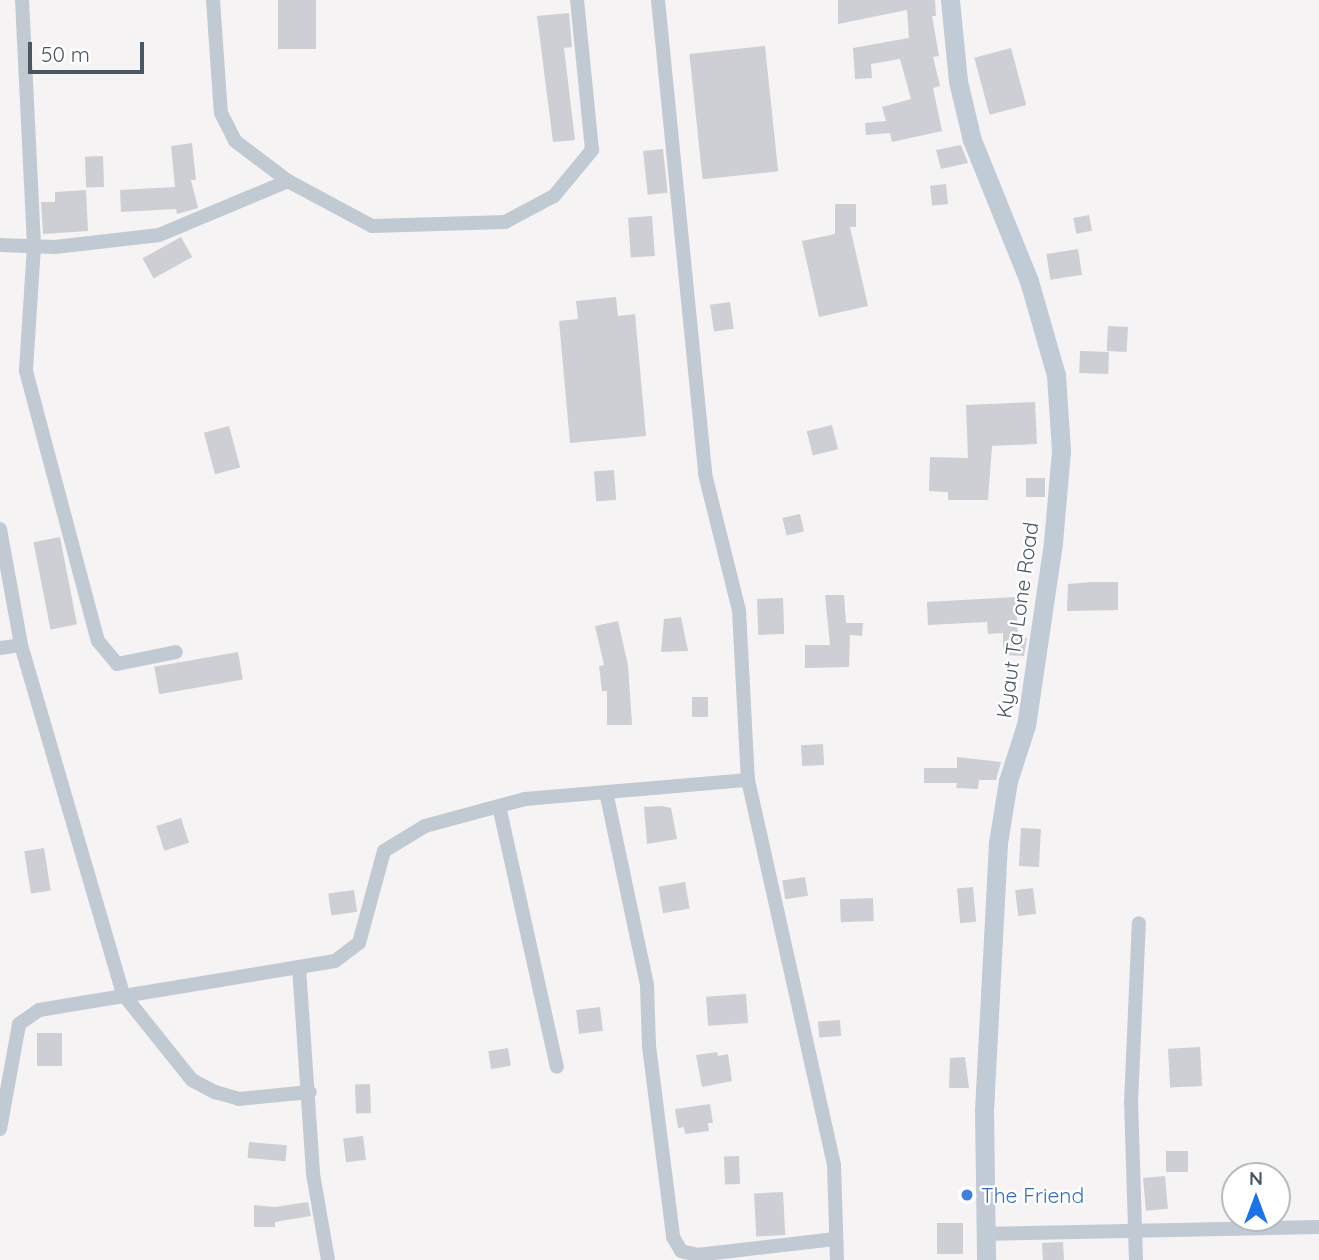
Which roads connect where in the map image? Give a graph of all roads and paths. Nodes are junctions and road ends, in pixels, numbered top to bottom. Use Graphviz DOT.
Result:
graph roads {
  1 [pos="22,0"];
  2 [pos="213,0"];
  3 [pos="577,0"];
  4 [pos="658,0"];
  5 [pos="950,0"];
  6 [pos="288,181"];
  7 [pos="0,245"];
  8 [pos="34,246"];
  9 [pos="0,529"];
  10 [pos="21,645"];
  11 [pos="0,648"];
  12 [pos="176,652"];
  13 [pos="748,780"];
  14 [pos="606,792"];
  15 [pos="499,806"];
  16 [pos="1139,923"];
  17 [pos="299,967"];
  18 [pos="123,994"];
  19 [pos="557,1067"];
  20 [pos="310,1092"];
  21 [pos="0,1129"];
  22 [pos="1319,1227"];
  23 [pos="1135,1231"];
  24 [pos="984,1234"];
  25 [pos="835,1239"];
  26 [pos="328,1260"];
  27 [pos="837,1260"];
  28 [pos="986,1260"];
  29 [pos="1136,1260"];
  1 -- 8 [label="street"];
  2 -- 6 [label="street"];
  3 -- 6 [label="street"];
  4 -- 13 [label="street"];
  5 -- 24 [label="main road, Kyaut Ta Lone Road"];
  6 -- 8 [label="street"];
  7 -- 8 [label="street"];
  8 -- 12 [label="street"];
  9 -- 10 [label="street"];
  10 -- 11 [label="street"];
  10 -- 18 [label="street"];
  13 -- 14 [label="street"];
  13 -- 25 [label="street"];
  14 -- 15 [label="street"];
  14 -- 25 [label="street"];
  15 -- 17 [label="street"];
  15 -- 19 [label="street"];
  16 -- 23 [label="street"];
  17 -- 18 [label="street"];
  17 -- 20 [label="street"];
  18 -- 20 [label="street"];
  18 -- 21 [label="street"];
  20 -- 26 [label="street"];
  22 -- 23 [label="street"];
  23 -- 24 [label="street"];
  23 -- 29 [label="street"];
  24 -- 28 [label="main road, Kyaut Ta Lone Road"];
  25 -- 27 [label="street"];
}
